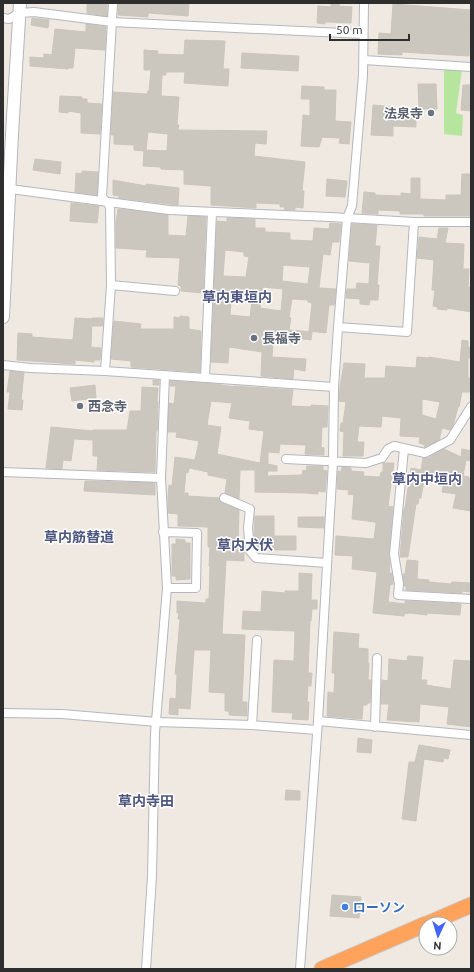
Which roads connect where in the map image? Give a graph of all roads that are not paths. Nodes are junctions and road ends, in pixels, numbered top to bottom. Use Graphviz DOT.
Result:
graph roads {
  1 [pos="113,3"];
  2 [pos="364,3"];
  3 [pos="20,8"];
  4 [pos="3,18"];
  5 [pos="112,22"];
  6 [pos="363,34"];
  7 [pos="364,60"];
  8 [pos="471,67"];
  9 [pos="6,189"];
  10 [pos="105,201"];
  11 [pos="212,212"];
  12 [pos="347,218"];
  13 [pos="414,222"];
  14 [pos="471,222"];
  15 [pos="111,285"];
  16 [pos="175,291"];
  17 [pos="3,317"];
  18 [pos="338,327"];
  19 [pos="3,364"];
  20 [pos="105,371"];
  21 [pos="165,375"];
  22 [pos="205,378"];
  23 [pos="334,388"];
  24 [pos="471,408"];
  25 [pos="404,449"];
  26 [pos="286,459"];
  27 [pos="333,462"];
  28 [pos="3,472"];
  29 [pos="161,478"];
  30 [pos="224,498"];
  31 [pos="163,532"];
  32 [pos="327,563"];
  33 [pos="166,588"];
  34 [pos="471,599"];
  35 [pos="257,640"];
  36 [pos="377,658"];
  37 [pos="3,713"];
  38 [pos="156,722"];
  39 [pos="252,725"];
  40 [pos="318,726"];
  41 [pos="375,727"];
  42 [pos="471,735"];
  43 [pos="471,905"];
  44 [pos="445,916"];
  45 [pos="418,927"];
  46 [pos="146,969"];
  47 [pos="300,969"];
  48 [pos="322,969"];
  1 -- 5 [label="street"];
  2 -- 6 [label="street"];
  3 -- 4 [label="street"];
  3 -- 5 [label="street"];
  3 -- 9 [label="street"];
  5 -- 6 [label="street"];
  5 -- 10 [label="street"];
  6 -- 7 [label="street"];
  7 -- 8 [label="street"];
  7 -- 12 [label="street"];
  9 -- 10 [label="street"];
  9 -- 17 [label="street"];
  10 -- 11 [label="street"];
  10 -- 15 [label="street"];
  11 -- 12 [label="street"];
  11 -- 22 [label="street"];
  12 -- 13 [label="street"];
  12 -- 18 [label="street"];
  13 -- 14 [label="street"];
  13 -- 18 [label="street"];
  15 -- 16 [label="street"];
  15 -- 20 [label="street"];
  18 -- 23 [label="street"];
  19 -- 20 [label="street"];
  20 -- 21 [label="street"];
  21 -- 22 [label="street"];
  21 -- 29 [label="street"];
  22 -- 23 [label="street"];
  23 -- 27 [label="street"];
  24 -- 25 [label="street"];
  25 -- 27 [label="street"];
  25 -- 34 [label="street"];
  26 -- 27 [label="street"];
  27 -- 32 [label="street"];
  28 -- 29 [label="street"];
  29 -- 31 [label="street"];
  30 -- 32 [label="street"];
  31 -- 33 [label="street"];
  31 -- 33 [label="street"];
  32 -- 40 [label="street"];
  33 -- 38 [label="street"];
  35 -- 39 [label="street"];
  36 -- 41 [label="street"];
  37 -- 38 [label="street"];
  38 -- 39 [label="street"];
  38 -- 46 [label="street"];
  39 -- 40 [label="street"];
  40 -- 41 [label="street"];
  40 -- 47 [label="street"];
  41 -- 42 [label="street"];
  43 -- 44 [label="highway"];
  45 -- 48 [label="highway"];
}
